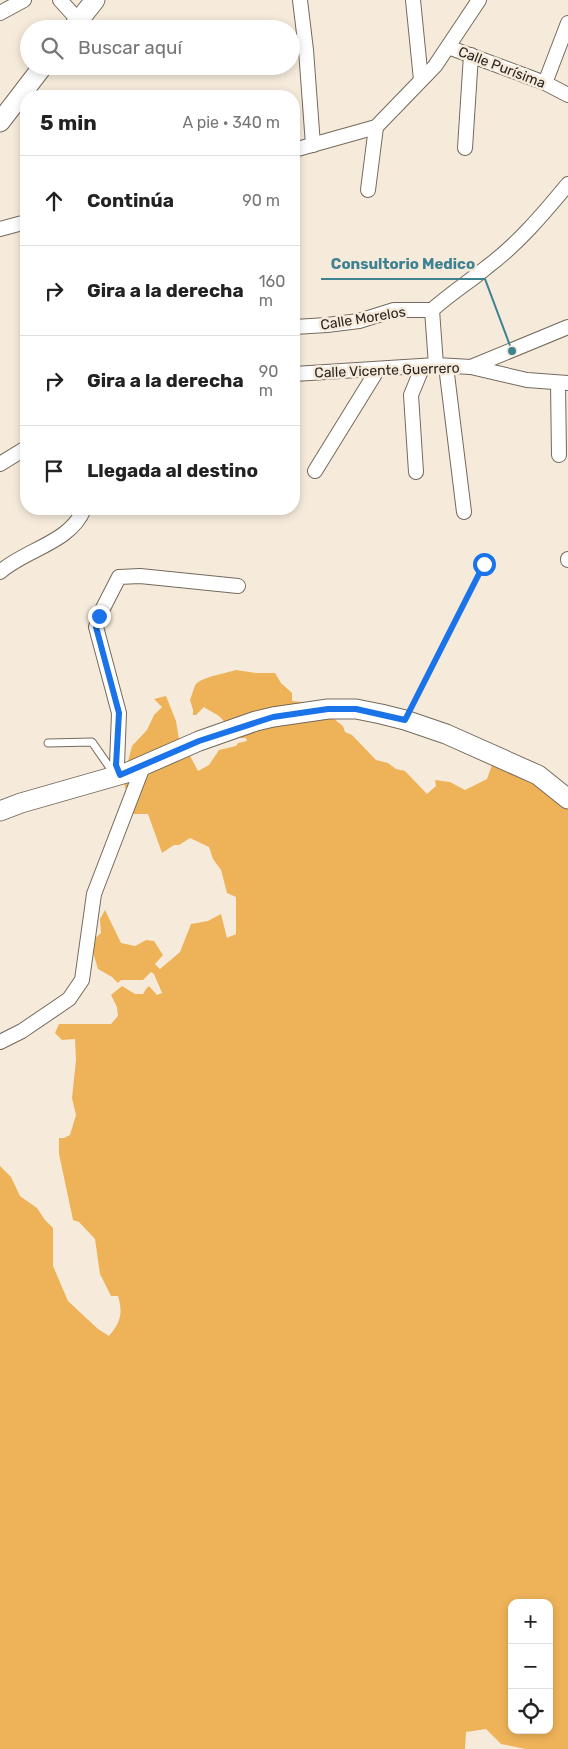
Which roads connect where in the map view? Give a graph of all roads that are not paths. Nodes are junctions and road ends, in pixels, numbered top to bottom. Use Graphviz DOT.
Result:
graph roads {
  1 [pos="24,0"];
  2 [pos="60,0"];
  3 [pos="95,0"];
  4 [pos="300,0"];
  5 [pos="413,0"];
  6 [pos="479,0"];
  7 [pos="0,13"];
  8 [pos="73,20"];
  9 [pos="80,20"];
  10 [pos="568,23"];
  11 [pos="448,46"];
  12 [pos="471,55"];
  13 [pos="36,75"];
  14 [pos="421,80"];
  15 [pos="545,83"];
  16 [pos="25,90"];
  17 [pos="568,95"];
  18 [pos="20,96"];
  19 [pos="0,122"];
  20 [pos="376,126"];
  21 [pos="313,145"];
  22 [pos="300,148"];
  23 [pos="465,148"];
  24 [pos="568,184"];
  25 [pos="368,190"];
  26 [pos="20,224"];
  27 [pos="0,229"];
  28 [pos="432,310"];
  29 [pos="300,327"];
  30 [pos="568,327"];
  31 [pos="435,366"];
  32 [pos="471,367"];
  33 [pos="378,369"];
  34 [pos="300,374"];
  35 [pos="563,383"];
  36 [pos="20,452"];
  37 [pos="559,455"];
  38 [pos="0,464"];
  39 [pos="315,471"];
  40 [pos="416,472"];
  41 [pos="464,512"];
  42 [pos="80,515"];
  43 [pos="0,572"];
  44 [pos="238,586"];
  45 [pos="48,743"];
  46 [pos="144,764"];
  47 [pos="118,775"];
  48 [pos="568,799"];
  49 [pos="0,811"];
  50 [pos="0,1042"];
  1 -- 7 [label="street"];
  2 -- 8 [label="street"];
  3 -- 9 [label="main road"];
  4 -- 21 [label="street"];
  5 -- 14 [label="street"];
  6 -- 11 [label="street"];
  10 -- 15 [label="street"];
  11 -- 12 [label="street, Calle Purísima"];
  11 -- 14 [label="street, Calle Purísima"];
  12 -- 15 [label="street, Calle Purísima"];
  12 -- 23 [label="street"];
  13 -- 16 [label="main road"];
  14 -- 20 [label="street, Calle Purísima"];
  15 -- 17 [label="street, Calle Purísima"];
  18 -- 19 [label="main road"];
  20 -- 21 [label="street"];
  20 -- 25 [label="street"];
  21 -- 22 [label="street"];
  24 -- 28 [label="street"];
  26 -- 27 [label="street"];
  28 -- 29 [label="street, Calle Morelos"];
  28 -- 31 [label="street"];
  30 -- 32 [label="street"];
  31 -- 32 [label="street, Calle Vicente Guerrero"];
  31 -- 33 [label="street, Calle Vicente Guerrero"];
  31 -- 40 [label="street"];
  31 -- 41 [label="street"];
  32 -- 35 [label="street, Calle Vicente Guerrero"];
  33 -- 34 [label="street, Calle Vicente Guerrero"];
  33 -- 39 [label="street"];
  35 -- 37 [label="street"];
  36 -- 38 [label="street"];
  42 -- 43 [label="street"];
  44 -- 47 [label="street"];
  45 -- 47 [label="lane"];
  46 -- 47 [label="main road"];
  46 -- 48 [label="main road"];
  46 -- 50 [label="street"];
  47 -- 49 [label="main road"];
}
